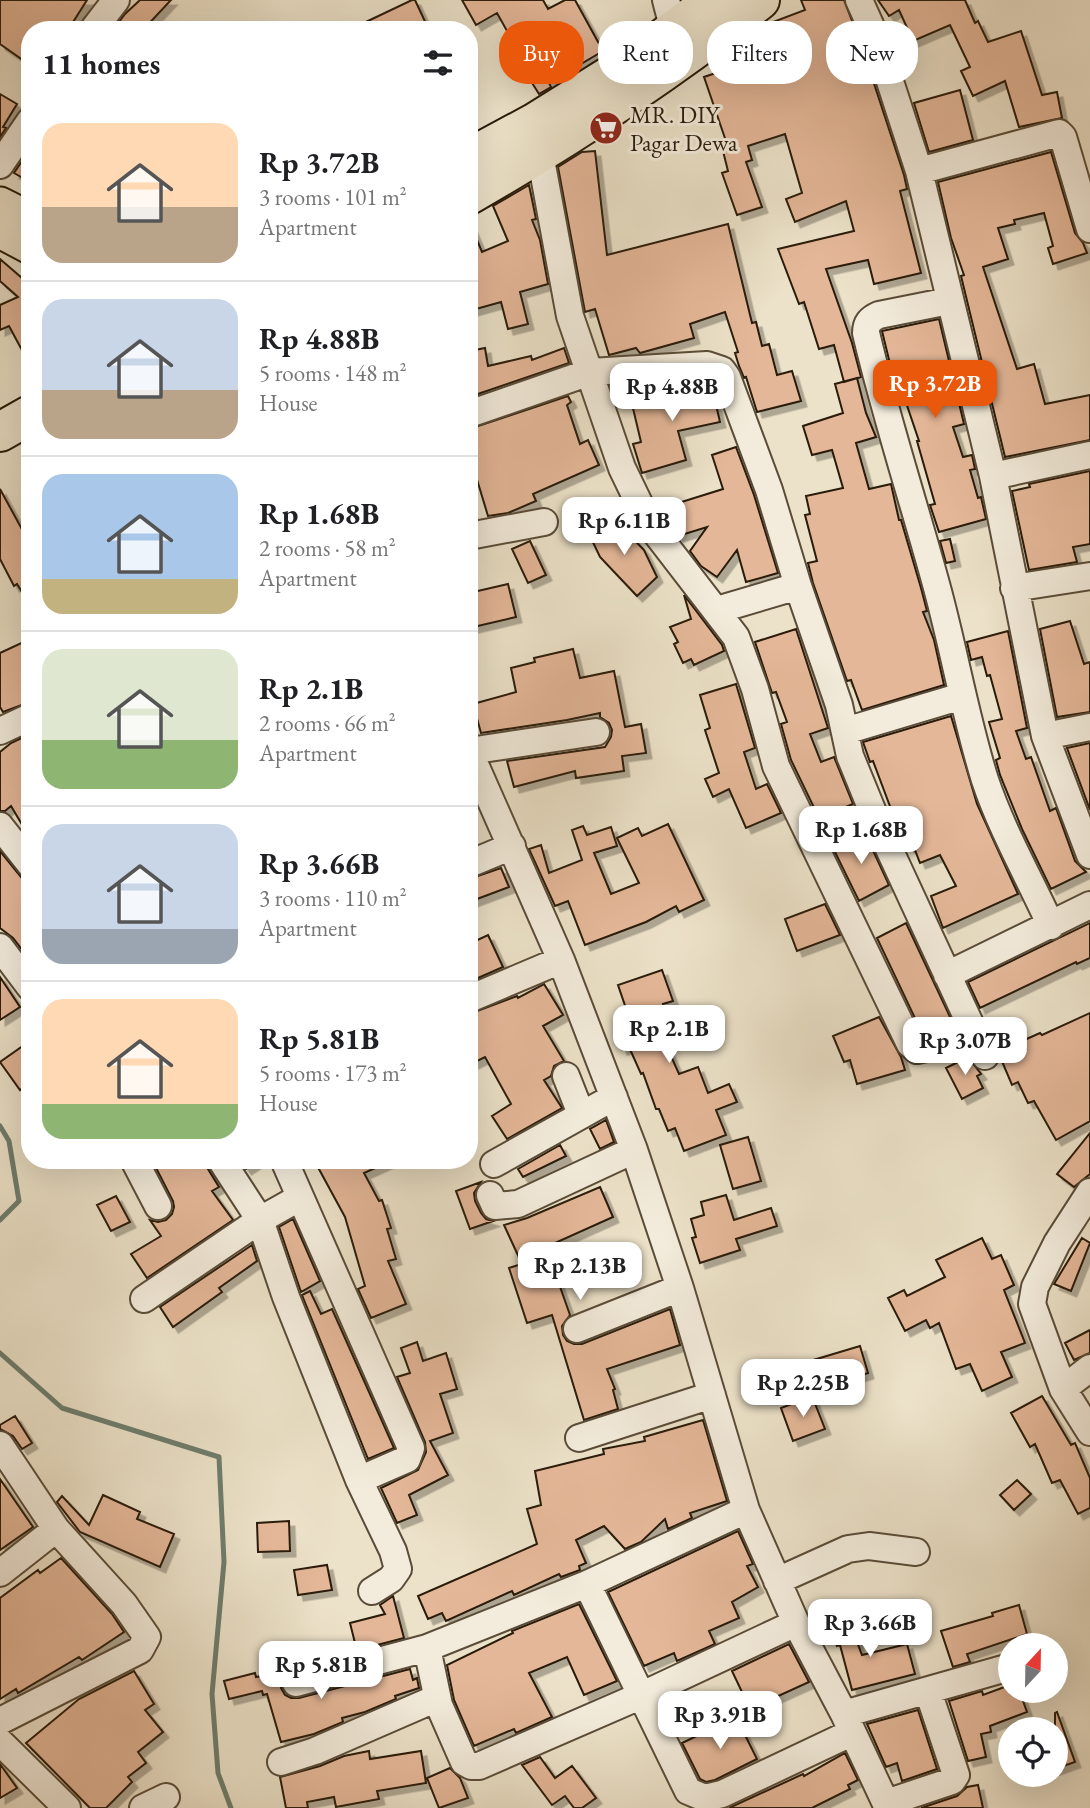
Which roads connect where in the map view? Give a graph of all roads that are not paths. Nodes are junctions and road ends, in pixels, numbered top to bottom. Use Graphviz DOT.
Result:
graph roads {
  1 [pos="116,0"];
  2 [pos="713,0"];
  3 [pos="760,0"];
  4 [pos="859,0"];
  5 [pos="670,15"];
  6 [pos="100,21"];
  7 [pos="21,134"];
  8 [pos="478,153"];
  9 [pos="540,154"];
  10 [pos="0,164"];
  11 [pos="919,171"];
  12 [pos="478,190"];
  13 [pos="0,204"];
  14 [pos="21,214"];
  15 [pos="1090,229"];
  16 [pos="0,231"];
  17 [pos="21,242"];
  18 [pos="950,301"];
  19 [pos="590,372"];
  20 [pos="478,411"];
  21 [pos="21,420"];
  22 [pos="0,432"];
  23 [pos="21,449"];
  24 [pos="1090,455"];
  25 [pos="0,460"];
  26 [pos="993,476"];
  27 [pos="544,523"];
  28 [pos="478,534"];
  29 [pos="1090,576"];
  30 [pos="799,586"];
  31 [pos="1014,588"];
  32 [pos="717,610"];
  33 [pos="962,696"];
  34 [pos="21,721"];
  35 [pos="1090,727"];
  36 [pos="0,731"];
  37 [pos="845,731"];
  38 [pos="596,732"];
  39 [pos="1045,736"];
  40 [pos="478,750"];
  41 [pos="478,771"];
  42 [pos="2,834"];
  43 [pos="512,845"];
  44 [pos="21,854"];
  45 [pos="1090,855"];
  46 [pos="478,860"];
  47 [pos="1090,905"];
  48 [pos="1051,926"];
  49 [pos="0,947"];
  50 [pos="561,960"];
  51 [pos="21,975"];
  52 [pos="947,975"];
  53 [pos="478,995"];
  54 [pos="971,1027"];
  55 [pos="985,1056"];
  56 [pos="566,1076"];
  57 [pos="614,1097"];
  58 [pos="581,1114"];
  59 [pos="634,1150"];
  60 [pos="494,1164"];
  61 [pos="139,1169"];
  62 [pos="227,1169"];
  63 [pos="288,1169"];
  64 [pos="1090,1192"];
  65 [pos="490,1195"];
  66 [pos="299,1198"];
  67 [pos="158,1206"];
  68 [pos="260,1220"];
  69 [pos="680,1287"];
  70 [pos="144,1299"];
  71 [pos="577,1329"];
  72 [pos="1090,1368"];
  73 [pos="1063,1389"];
  74 [pos="712,1395"];
  75 [pos="1090,1432"];
  76 [pos="579,1438"];
  77 [pos="0,1446"];
  78 [pos="359,1480"];
  79 [pos="746,1510"];
  80 [pos="57,1529"];
  81 [pos="916,1552"];
  82 [pos="0,1573"];
  83 [pos="777,1581"];
  84 [pos="587,1584"];
  85 [pos="372,1591"];
  86 [pos="796,1623"];
  87 [pos="427,1648"];
  88 [pos="998,1671"];
  89 [pos="296,1683"];
  90 [pos="928,1691"];
  91 [pos="640,1696"];
  92 [pos="437,1698"];
  93 [pos="0,1721"];
  94 [pos="848,1723"];
  95 [pos="0,1742"];
  96 [pos="281,1762"];
  97 [pos="887,1806"];
  98 [pos="67,1808"];
  1 -- 6 [label="street"];
  2 -- 5 [label="highway"];
  3 -- 9 [label="highway"];
  4 -- 11 [label="street"];
  5 -- 8 [label="highway"];
  7 -- 10 [label="street"];
  9 -- 12 [label="highway"];
  9 -- 19 [label="street"];
  11 -- 15 [label="street"];
  11 -- 18 [label="street"];
  13 -- 14 [label="main road"];
  16 -- 17 [label="main road"];
  18 -- 26 [label="street"];
  18 -- 33 [label="street"];
  19 -- 20 [label="street"];
  19 -- 30 [label="street"];
  19 -- 32 [label="street"];
  21 -- 22 [label="highway"];
  23 -- 25 [label="highway"];
  24 -- 26 [label="street"];
  26 -- 31 [label="street"];
  27 -- 28 [label="street"];
  29 -- 31 [label="street"];
  30 -- 32 [label="street"];
  30 -- 37 [label="street"];
  31 -- 39 [label="street"];
  32 -- 54 [label="street"];
  33 -- 37 [label="street"];
  33 -- 48 [label="street"];
  34 -- 36 [label="street"];
  35 -- 39 [label="street"];
  37 -- 52 [label="street"];
  38 -- 40 [label="street"];
  39 -- 45 [label="street"];
  41 -- 43 [label="street"];
  42 -- 44 [label="street"];
  43 -- 46 [label="street"];
  43 -- 50 [label="street"];
  47 -- 48 [label="street"];
  48 -- 52 [label="street"];
  49 -- 51 [label="street"];
  50 -- 53 [label="street"];
  50 -- 57 [label="street"];
  52 -- 54 [label="street"];
  54 -- 55 [label="street"];
  56 -- 58 [label="street"];
  57 -- 58 [label="street"];
  57 -- 59 [label="street"];
  58 -- 60 [label="street"];
  59 -- 65 [label="street"];
  59 -- 69 [label="street"];
  61 -- 67 [label="street"];
  62 -- 68 [label="street"];
  63 -- 66 [label="street"];
  64 -- 73 [label="street"];
  66 -- 68 [label="street"];
  66 -- 78 [label="street"];
  68 -- 70 [label="street"];
  68 -- 78 [label="street"];
  69 -- 71 [label="street"];
  69 -- 74 [label="street"];
  72 -- 73 [label="street"];
  73 -- 75 [label="street"];
  74 -- 76 [label="street"];
  74 -- 79 [label="street"];
  77 -- 80 [label="street"];
  78 -- 85 [label="street"];
  79 -- 83 [label="street"];
  79 -- 84 [label="street"];
  80 -- 82 [label="street"];
  80 -- 93 [label="street"];
  81 -- 83 [label="street"];
  83 -- 86 [label="street"];
  84 -- 87 [label="street"];
  84 -- 91 [label="street"];
  86 -- 91 [label="street"];
  86 -- 94 [label="street"];
  87 -- 89 [label="street"];
  87 -- 92 [label="street"];
  88 -- 90 [label="street"];
  90 -- 94 [label="street"];
  90 -- 97 [label="street"];
  91 -- 92 [label="street"];
  91 -- 94 [label="street"];
  92 -- 96 [label="street"];
  94 -- 97 [label="street"];
  95 -- 98 [label="street"];
}
